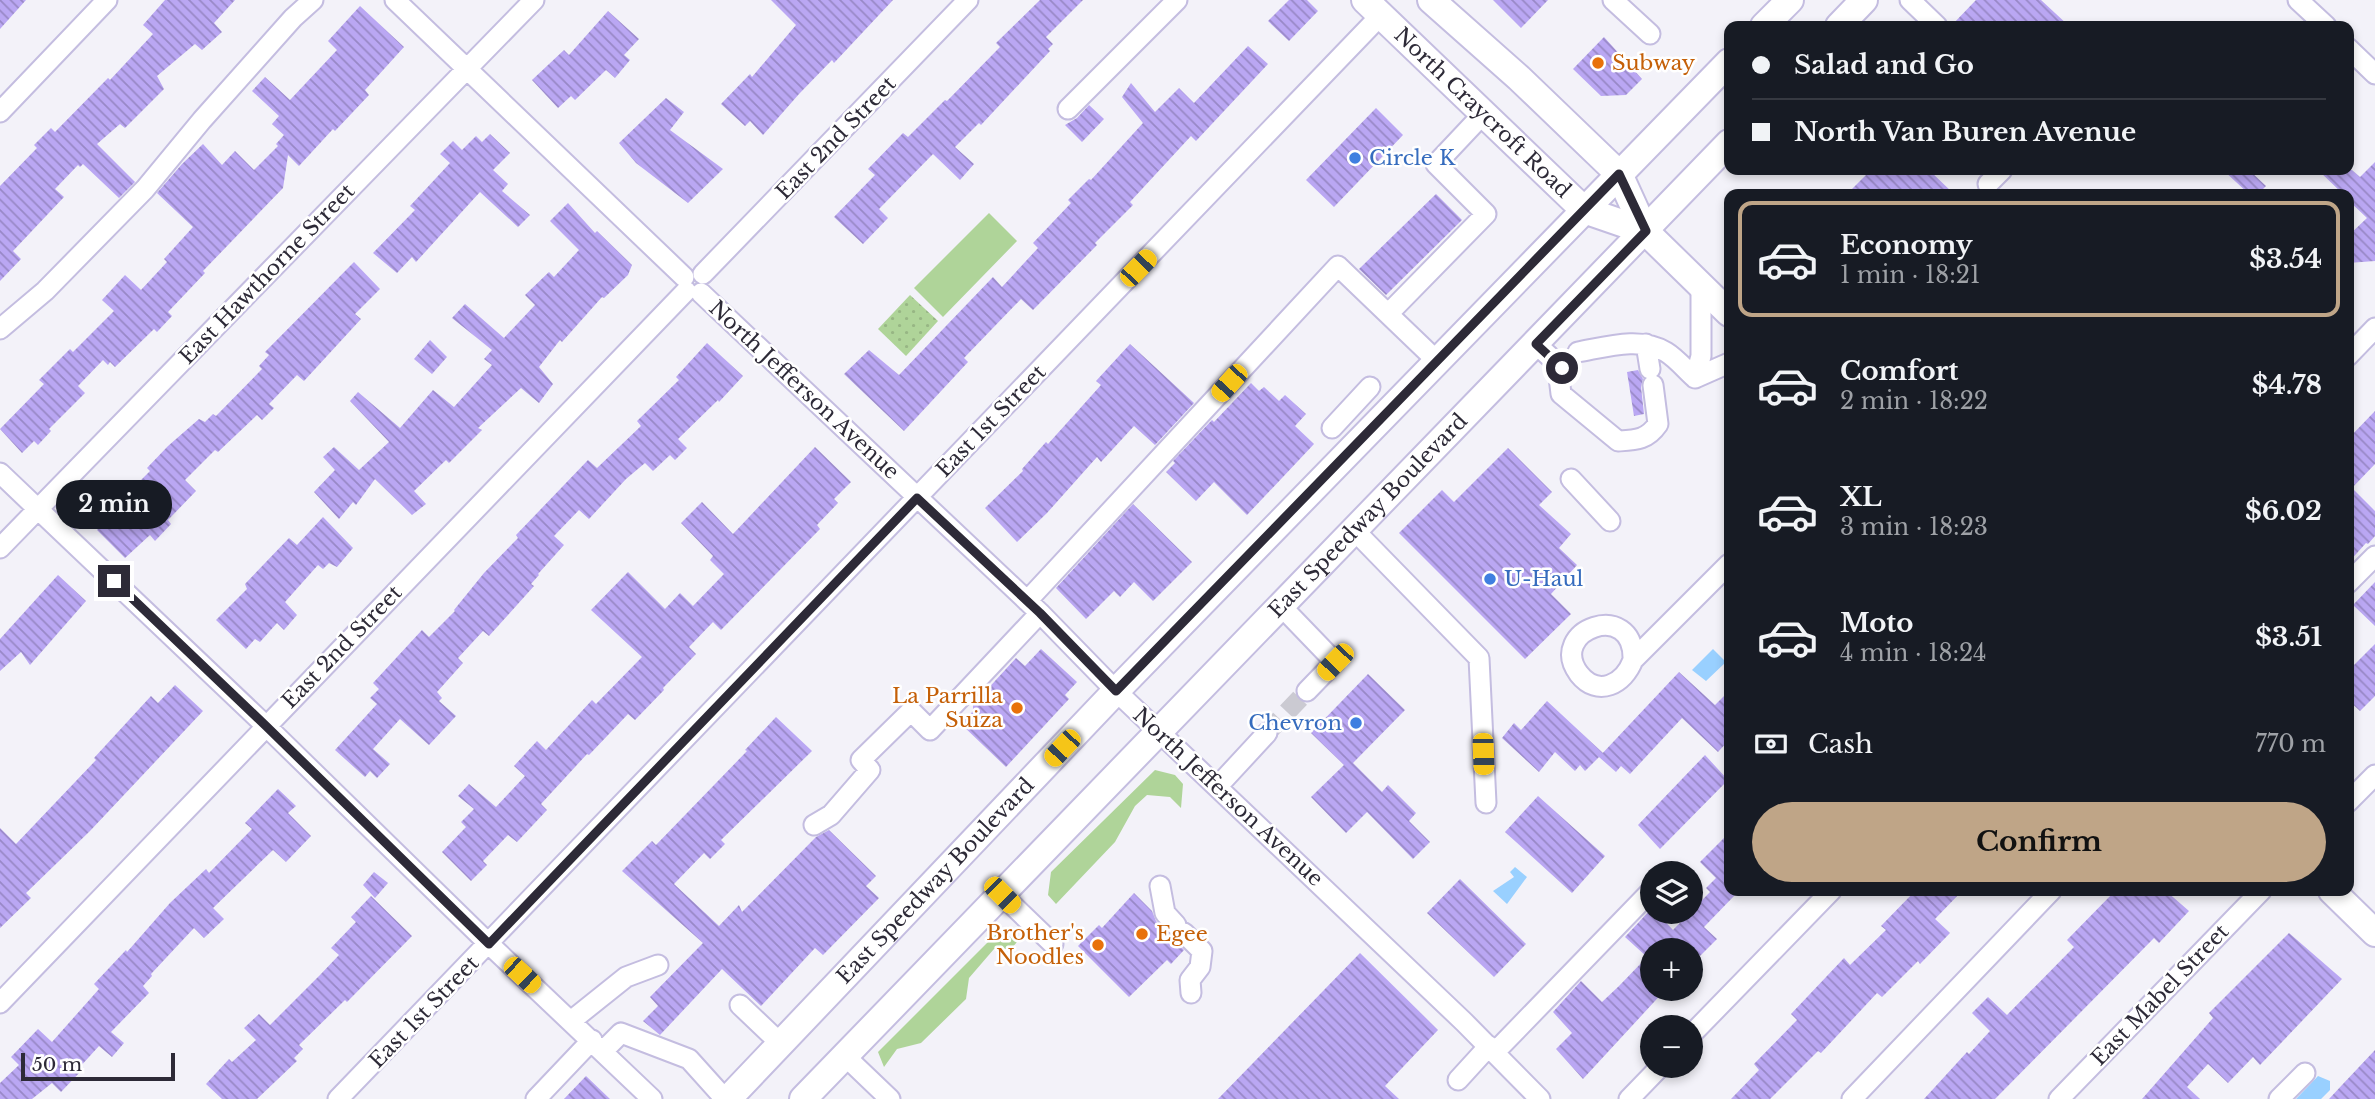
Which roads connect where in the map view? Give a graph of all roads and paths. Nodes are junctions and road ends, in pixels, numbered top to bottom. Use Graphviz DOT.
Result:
graph roads {
  1 [pos="107,0"];
  2 [pos="313,0"];
  3 [pos="395,0"];
  4 [pos="534,0"];
  5 [pos="968,0"];
  6 [pos="1177,0"];
  7 [pos="1431,0"];
  8 [pos="1613,0"];
  9 [pos="1790,0"];
  10 [pos="1864,0"];
  11 [pos="1910,0"];
  12 [pos="2298,0"];
  13 [pos="1373,7"];
  14 [pos="1769,21"];
  15 [pos="1844,21"];
  16 [pos="1932,21"];
  17 [pos="2321,21"];
  18 [pos="1650,34"];
  19 [pos="2354,54"];
  20 [pos="1724,67"];
  21 [pos="466,70"];
  22 [pos="2375,74"];
  23 [pos="1068,109"];
  24 [pos="0,112"];
  25 [pos="1484,113"];
  26 [pos="1724,148"];
  27 [pos="1619,174"];
  28 [pos="1584,210"];
  29 [pos="1646,231"];
  30 [pos="694,284"];
  31 [pos="1701,286"];
  32 [pos="1724,308"];
  33 [pos="1388,314"];
  34 [pos="2375,328"];
  35 [pos="0,329"];
  36 [pos="1536,344"];
  37 [pos="1646,344"];
  38 [pos="2354,349"];
  39 [pos="1578,352"];
  40 [pos="1437,360"];
  41 [pos="1724,365"];
  42 [pos="1695,379"];
  43 [pos="1370,387"];
  44 [pos="1332,428"];
  45 [pos="0,473"];
  46 [pos="1572,479"];
  47 [pos="917,498"];
  48 [pos="38,509"];
  49 [pos="1610,521"];
  50 [pos="1355,531"];
  51 [pos="0,548"];
  52 [pos="2375,556"];
  53 [pos="1724,569"];
  54 [pos="2354,577"];
  55 [pos="1033,607"];
  56 [pos="1282,607"];
  57 [pos="1633,660"];
  58 [pos="1116,691"];
  59 [pos="1307,691"];
  60 [pos="266,726"];
  61 [pos="1158,732"];
  62 [pos="1267,733"];
  63 [pos="2375,775"];
  64 [pos="1217,787"];
  65 [pos="2354,796"];
  66 [pos="1486,803"];
  67 [pos="814,825"];
  68 [pos="1160,886"];
  69 [pos="1002,895"];
  70 [pos="1826,896"];
  71 [pos="2046,896"];
  72 [pos="2257,896"];
  73 [pos="2337,896"];
  74 [pos="1640,902"];
  75 [pos="2375,933"];
  76 [pos="489,944"];
  77 [pos="1053,944"];
  78 [pos="658,965"];
  79 [pos="1191,993"];
  80 [pos="0,1003"];
  81 [pos="740,1005"];
  82 [pos="571,1021"];
  83 [pos="1703,1023"];
  84 [pos="780,1043"];
  85 [pos="598,1045"];
  86 [pos="1492,1049"];
  87 [pos="845,1056"];
  88 [pos="2305,1073"];
  89 [pos="1649,1078"];
  90 [pos="1458,1080"];
  91 [pos="338,1099"];
  92 [pos="536,1099"];
  93 [pos="652,1099"];
  94 [pos="727,1099"];
  95 [pos="803,1099"];
  96 [pos="890,1099"];
  97 [pos="1540,1099"];
  98 [pos="1629,1099"];
  99 [pos="1852,1099"];
  100 [pos="2059,1099"];
  101 [pos="2279,1099"];
  1 -- 24 [label="street"];
  2 -- 35 [label="street"];
  3 -- 21 [label="street, North Jefferson Avenue"];
  4 -- 21 [label="street, East Hawthorne Street"];
  5 -- 30 [label="street, East 2nd Street"];
  6 -- 23 [label="street"];
  7 -- 27 [label="main road, North Craycroft Road"];
  8 -- 18 [label="street"];
  9 -- 14 [label="main road"];
  10 -- 15 [label="main road"];
  11 -- 16 [label="street"];
  12 -- 17 [label="street"];
  13 -- 25 [label="main road, North Craycroft Road"];
  13 -- 47 [label="street, East 1st Street"];
  19 -- 22 [label="street"];
  20 -- 27 [label="main road, East Speedway Boulevard"];
  21 -- 30 [label="street, North Jefferson Avenue"];
  21 -- 48 [label="street, East Hawthorne Street"];
  25 -- 28 [label="main road, North Craycroft Road"];
  25 -- 33 [label="street"];
  26 -- 29 [label="main road, East Speedway Boulevard"];
  27 -- 28 [label="main road, East Speedway Boulevard"];
  27 -- 29 [label="main road, North Craycroft Road"];
  28 -- 29 [label="main road, North Craycroft Road"];
  28 -- 40 [label="main road, East Speedway Boulevard"];
  29 -- 31 [label="main road, North Craycroft Road"];
  29 -- 36 [label="main road, East Speedway Boulevard"];
  30 -- 47 [label="street, North Jefferson Avenue"];
  30 -- 60 [label="street, East 2nd Street"];
  31 -- 32 [label="main road, North Craycroft Road"];
  31 -- 42 [label="street"];
  33 -- 40 [label="street"];
  33 -- 55 [label="street"];
  34 -- 38 [label="street"];
  36 -- 37 [label="street"];
  36 -- 50 [label="main road, East Speedway Boulevard"];
  37 -- 39 [label="street"];
  37 -- 42 [label="street"];
  40 -- 58 [label="main road, East Speedway Boulevard"];
  41 -- 42 [label="street"];
  43 -- 44 [label="street"];
  45 -- 48 [label="street"];
  46 -- 49 [label="street"];
  47 -- 55 [label="street, North Jefferson Avenue"];
  47 -- 76 [label="street, East 1st Street"];
  48 -- 51 [label="street, East Hawthorne Street"];
  48 -- 60 [label="street"];
  50 -- 56 [label="main road, East Speedway Boulevard"];
  50 -- 66 [label="street"];
  52 -- 54 [label="street"];
  53 -- 57 [label="street"];
  55 -- 58 [label="street, North Jefferson Avenue"];
  55 -- 67 [label="street"];
  56 -- 59 [label="street"];
  56 -- 61 [label="main road, East Speedway Boulevard"];
  58 -- 61 [label="street, North Jefferson Avenue"];
  58 -- 84 [label="main road, East Speedway Boulevard"];
  60 -- 76 [label="street"];
  60 -- 80 [label="street, East 2nd Street"];
  61 -- 64 [label="street, North Jefferson Avenue"];
  61 -- 69 [label="main road, East Speedway Boulevard"];
  62 -- 64 [label="street"];
  63 -- 65 [label="street"];
  64 -- 86 [label="street, North Jefferson Avenue"];
  68 -- 79 [label="street"];
  69 -- 77 [label="street"];
  69 -- 87 [label="main road, East Speedway Boulevard"];
  70 -- 83 [label="street"];
  71 -- 99 [label="street"];
  72 -- 100 [label="street, East Mabel Street"];
  73 -- 75 [label="main road"];
  74 -- 86 [label="street"];
  76 -- 82 [label="street"];
  76 -- 91 [label="street, East 1st Street"];
  78 -- 82 [label="street"];
  81 -- 84 [label="street"];
  82 -- 85 [label="street"];
  84 -- 94 [label="main road, East Speedway Boulevard"];
  85 -- 92 [label="street"];
  85 -- 93 [label="street"];
  85 -- 94 [label="street"];
  86 -- 90 [label="street"];
  86 -- 97 [label="street, North Jefferson Avenue"];
  87 -- 95 [label="main road, East Speedway Boulevard"];
  87 -- 96 [label="street"];
  88 -- 101 [label="street"];
  89 -- 98 [label="street"];
}
